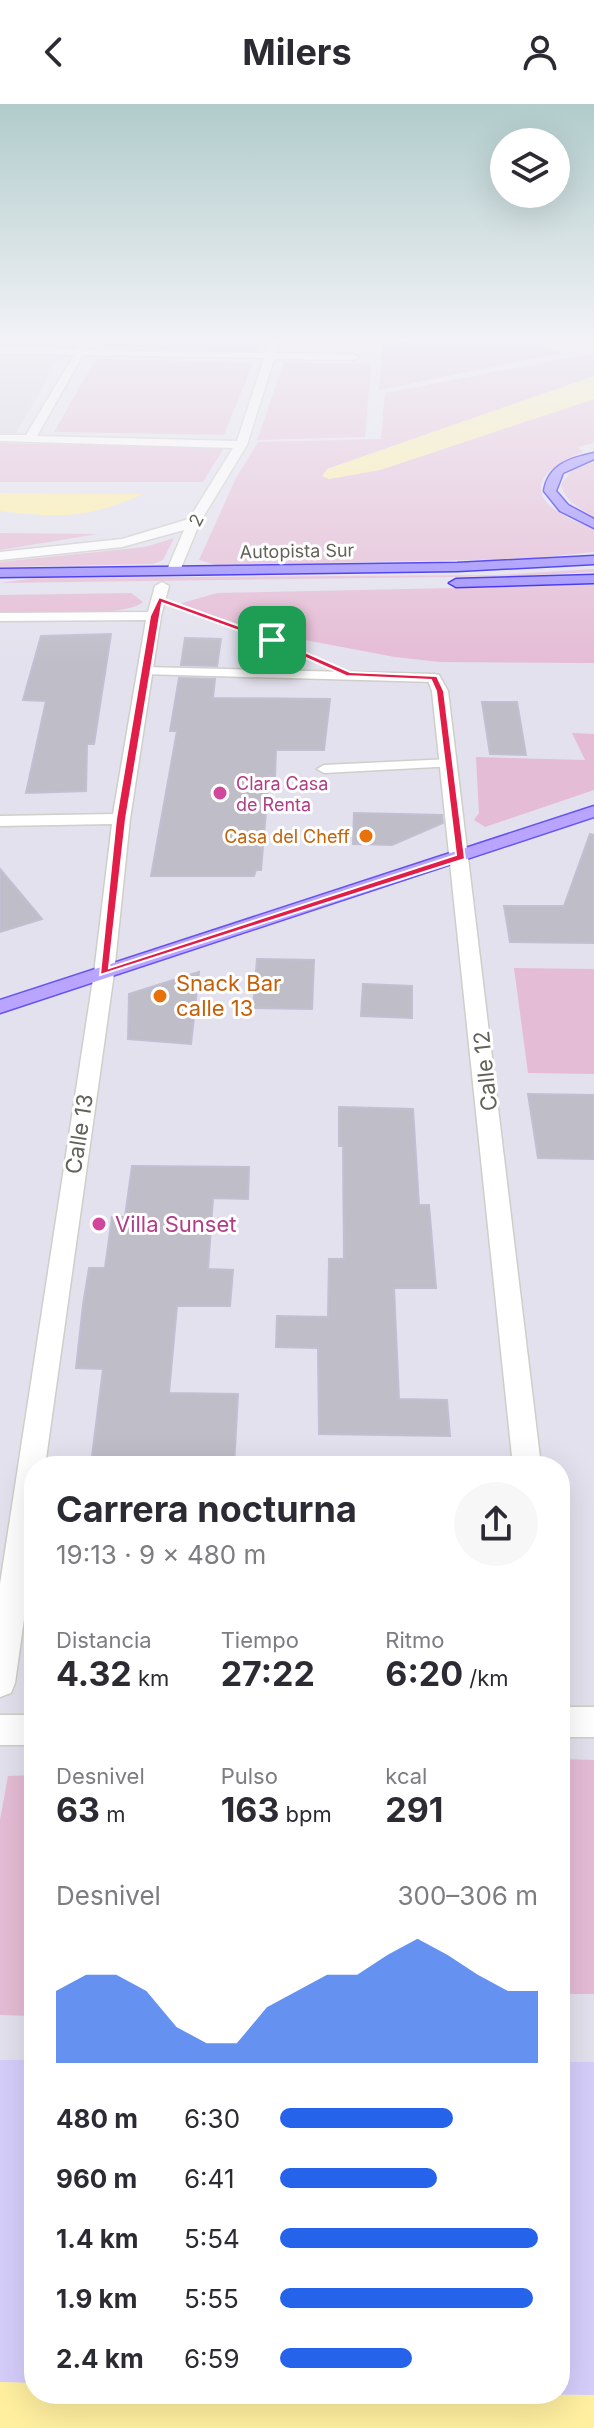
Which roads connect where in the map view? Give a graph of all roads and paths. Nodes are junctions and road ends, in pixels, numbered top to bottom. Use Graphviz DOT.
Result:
graph roads {
  1 [pos="240,447"];
  2 [pos="594,456"];
  3 [pos="194,522"];
  4 [pos="594,524"];
  5 [pos="0,556"];
  6 [pos="594,560"];
  7 [pos="0,573"];
  8 [pos="594,579"];
  9 [pos="447,583"];
  10 [pos="289,584"];
  11 [pos="0,588"];
  12 [pos="162,593"];
  13 [pos="0,617"];
  14 [pos="298,652"];
  15 [pos="145,671"];
  16 [pos="434,678"];
  17 [pos="450,763"];
  18 [pos="324,769"];
  19 [pos="594,811"];
  20 [pos="121,819"];
  21 [pos="0,821"];
  22 [pos="461,857"];
  23 [pos="104,973"];
  24 [pos="0,1007"];
  25 [pos="33,1456"];
  26 [pos="526,1456"];
  27 [pos="24,1519"];
  28 [pos="0,1683"];
  29 [pos="570,1722"];
  30 [pos="594,1722"];
  31 [pos="0,1730"];
  32 [pos="24,1730"];
  1 -- 3 [label="street, 2"];
  2 -- 4 [label="highway"];
  3 -- 5 [label="street"];
  3 -- 12 [label="street, 2"];
  6 -- 12 [label="highway, Autopista Sur"];
  7 -- 12 [label="highway, Autopista Sur"];
  8 -- 9 [label="highway"];
  10 -- 12 [label="highway, Autopista Sur"];
  11 -- 12 [label="highway, Autopista Sur"];
  12 -- 13 [label="street"];
  12 -- 14 [label="path"];
  12 -- 15 [label="street, Calle 13"];
  15 -- 16 [label="lane"];
  15 -- 20 [label="street, Calle 13"];
  16 -- 17 [label="street, Calle 12"];
  17 -- 18 [label="lane"];
  17 -- 22 [label="street, Calle 12"];
  19 -- 22 [label="main road"];
  20 -- 21 [label="street"];
  20 -- 23 [label="street, Calle 13"];
  22 -- 23 [label="main road"];
  22 -- 26 [label="street, Calle 12"];
  23 -- 24 [label="main road"];
  23 -- 25 [label="street, Calle 13"];
  27 -- 28 [label="street, Calle 13"];
  29 -- 30 [label="street"];
  31 -- 32 [label="street"];
}
